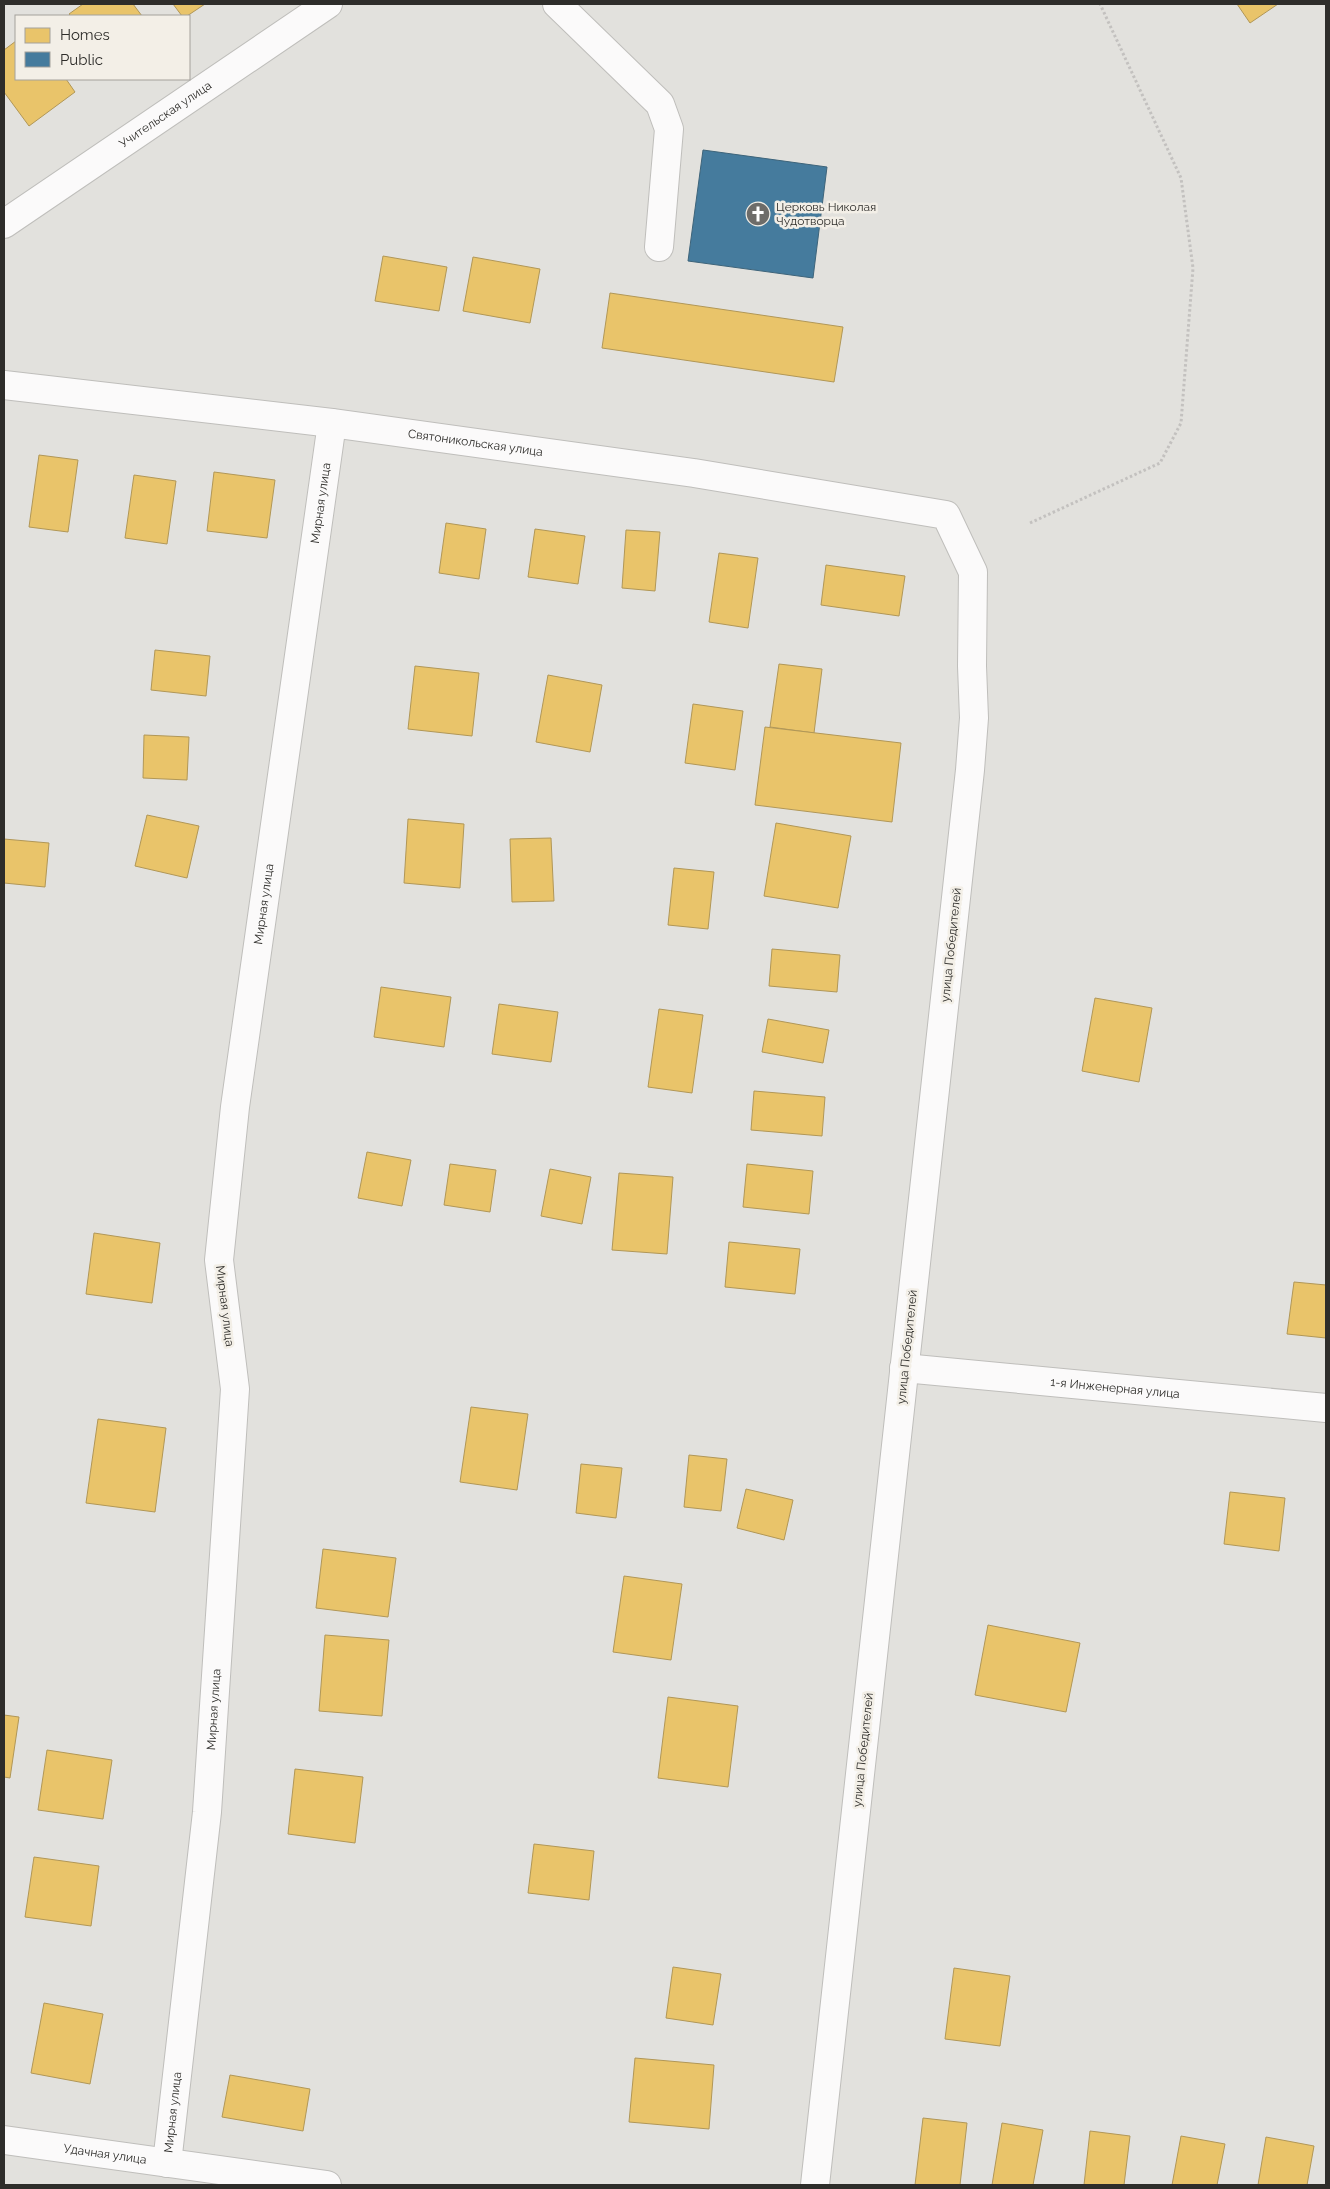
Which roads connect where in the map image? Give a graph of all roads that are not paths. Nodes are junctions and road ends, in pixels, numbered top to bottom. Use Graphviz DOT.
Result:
graph roads {
  1 [pos="328,4"];
  2 [pos="557,4"];
  3 [pos="4,224"];
  4 [pos="659,247"];
  5 [pos="4,385"];
  6 [pos="332,423"];
  7 [pos="946,515"];
  8 [pos="904,1368"];
  9 [pos="1326,1408"];
  10 [pos="4,2140"];
  11 [pos="167,2163"];
  12 [pos="327,2185"];
  13 [pos="815,2185"];
  1 -- 3 [label="street, Учительская улица"];
  2 -- 4 [label="street"];
  5 -- 6 [label="street, Святоникольская улица"];
  6 -- 7 [label="street, Святоникольская улица"];
  6 -- 11 [label="street, Мирная улица"];
  7 -- 8 [label="street, улица Победителей"];
  8 -- 9 [label="street, 1-я Инженерная улица"];
  8 -- 13 [label="street, улица Победителей"];
  10 -- 11 [label="street, Удачная улица"];
  11 -- 12 [label="street, Удачная улица"];
}
